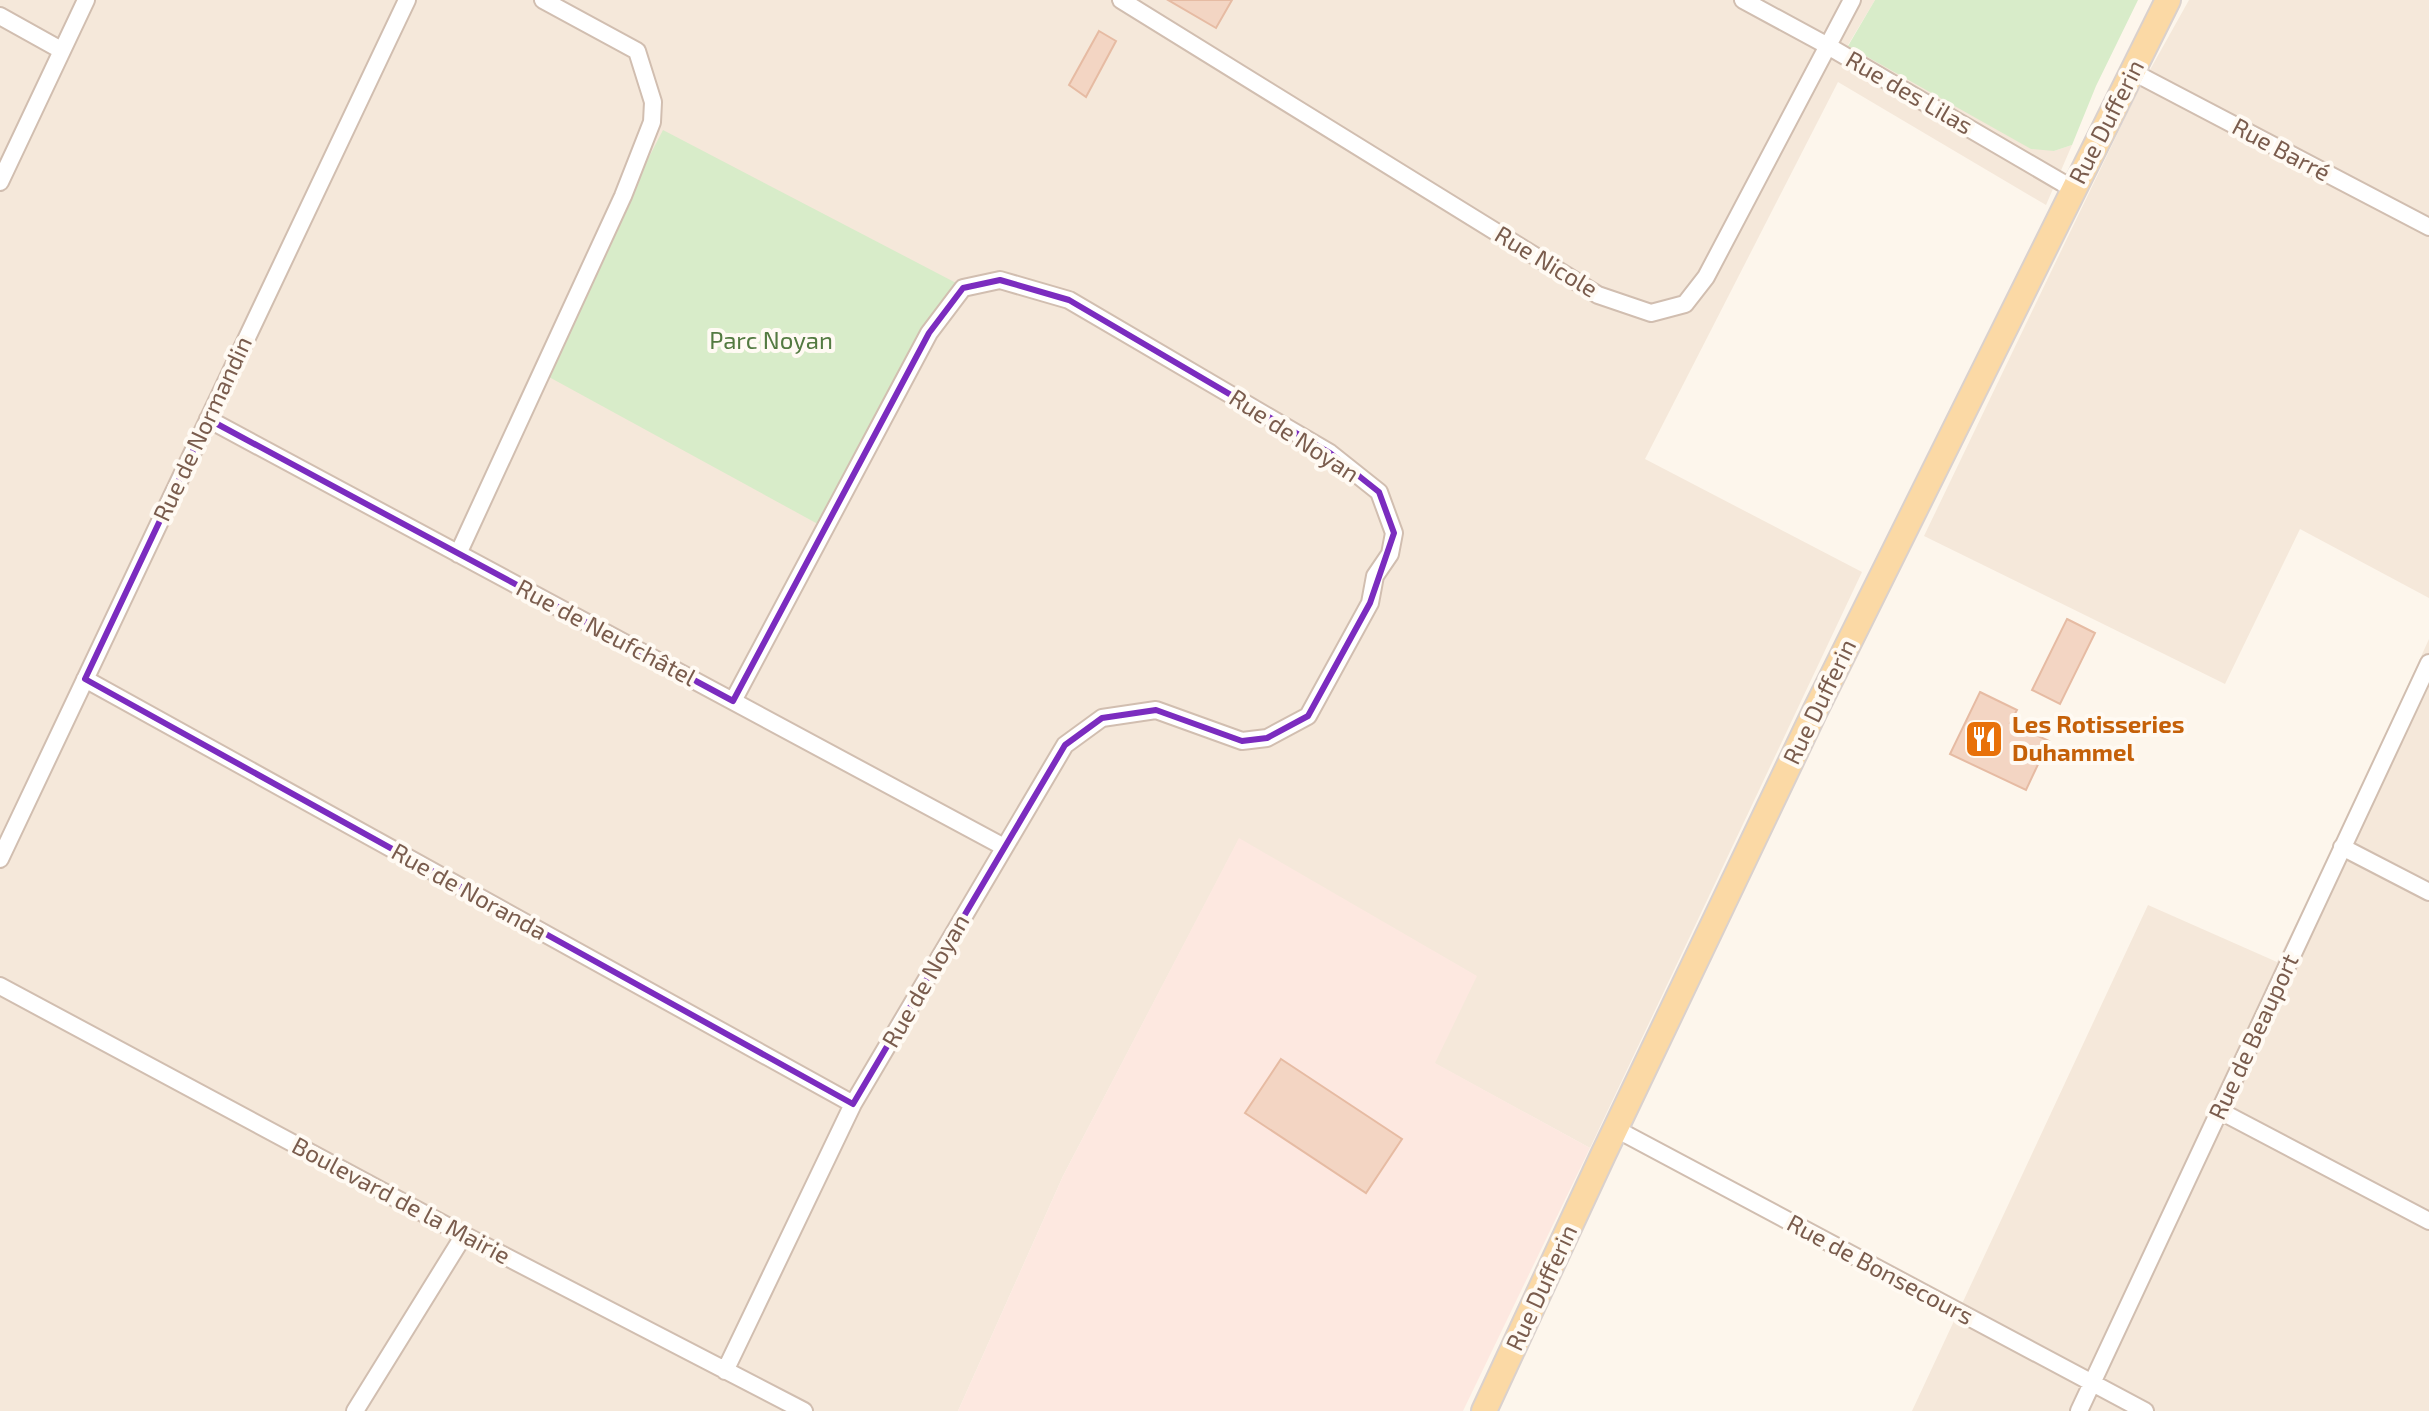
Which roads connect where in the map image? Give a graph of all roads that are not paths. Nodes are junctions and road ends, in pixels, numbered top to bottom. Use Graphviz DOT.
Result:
graph roads {
  1 [pos="86,0"];
  2 [pos="407,0"];
  3 [pos="543,0"];
  4 [pos="1121,0"];
  5 [pos="1743,0"];
  6 [pos="1852,0"];
  7 [pos="2168,0"];
  8 [pos="0,16"];
  9 [pos="1828,46"];
  10 [pos="61,50"];
  11 [pos="2133,72"];
  12 [pos="0,182"];
  13 [pos="2073,189"];
  14 [pos="2429,227"];
  15 [pos="208,419"];
  16 [pos="458,554"];
  17 [pos="2429,663"];
  18 [pos="85,679"];
  19 [pos="733,701"];
  20 [pos="1004,847"];
  21 [pos="2342,847"];
  22 [pos="0,859"];
  23 [pos="2429,892"];
  24 [pos="0,986"];
  25 [pos="853,1104"];
  26 [pos="2220,1111"];
  27 [pos="1616,1129"];
  28 [pos="2429,1221"];
  29 [pos="464,1235"];
  30 [pos="725,1371"];
  31 [pos="2091,1383"];
  32 [pos="355,1411"];
  33 [pos="804,1411"];
  34 [pos="1484,1411"];
  35 [pos="2079,1411"];
  36 [pos="2145,1411"];
  1 -- 10 [label="street"];
  2 -- 15 [label="street, Rue de Normandin"];
  3 -- 16 [label="street"];
  4 -- 9 [label="street, Rue Nicole"];
  5 -- 9 [label="street, Rue des Lilas"];
  6 -- 9 [label="street, Rue Nicole"];
  7 -- 11 [label="main road, Rue Dufferin"];
  8 -- 10 [label="street"];
  9 -- 13 [label="street, Rue des Lilas"];
  10 -- 12 [label="street"];
  11 -- 13 [label="main road, Rue Dufferin"];
  11 -- 14 [label="street, Rue Barré"];
  13 -- 27 [label="main road, Rue Dufferin"];
  15 -- 16 [label="street, Rue de Neufchâtel"];
  15 -- 18 [label="street, Rue de Normandin"];
  16 -- 19 [label="street, Rue de Neufchâtel"];
  17 -- 21 [label="street, Rue de Beauport"];
  18 -- 22 [label="street, Rue de Normandin"];
  18 -- 25 [label="street, Rue de Noranda"];
  19 -- 20 [label="street, Rue de Neufchâtel"];
  19 -- 20 [label="street, Rue de Noyan"];
  20 -- 25 [label="street, Rue de Noyan"];
  21 -- 23 [label="street"];
  21 -- 26 [label="street, Rue de Beauport"];
  24 -- 29 [label="street, Boulevard de la Mairie"];
  25 -- 30 [label="street, Rue de Noyan"];
  26 -- 28 [label="street"];
  26 -- 31 [label="street, Rue de Beauport"];
  27 -- 31 [label="street, Rue de Bonsecours"];
  27 -- 34 [label="main road, Rue Dufferin"];
  29 -- 30 [label="street, Boulevard de la Mairie"];
  29 -- 32 [label="street"];
  30 -- 33 [label="street, Boulevard de la Mairie"];
  31 -- 35 [label="street, Rue de Beauport"];
  31 -- 36 [label="street, Rue de Bonsecours"];
}
